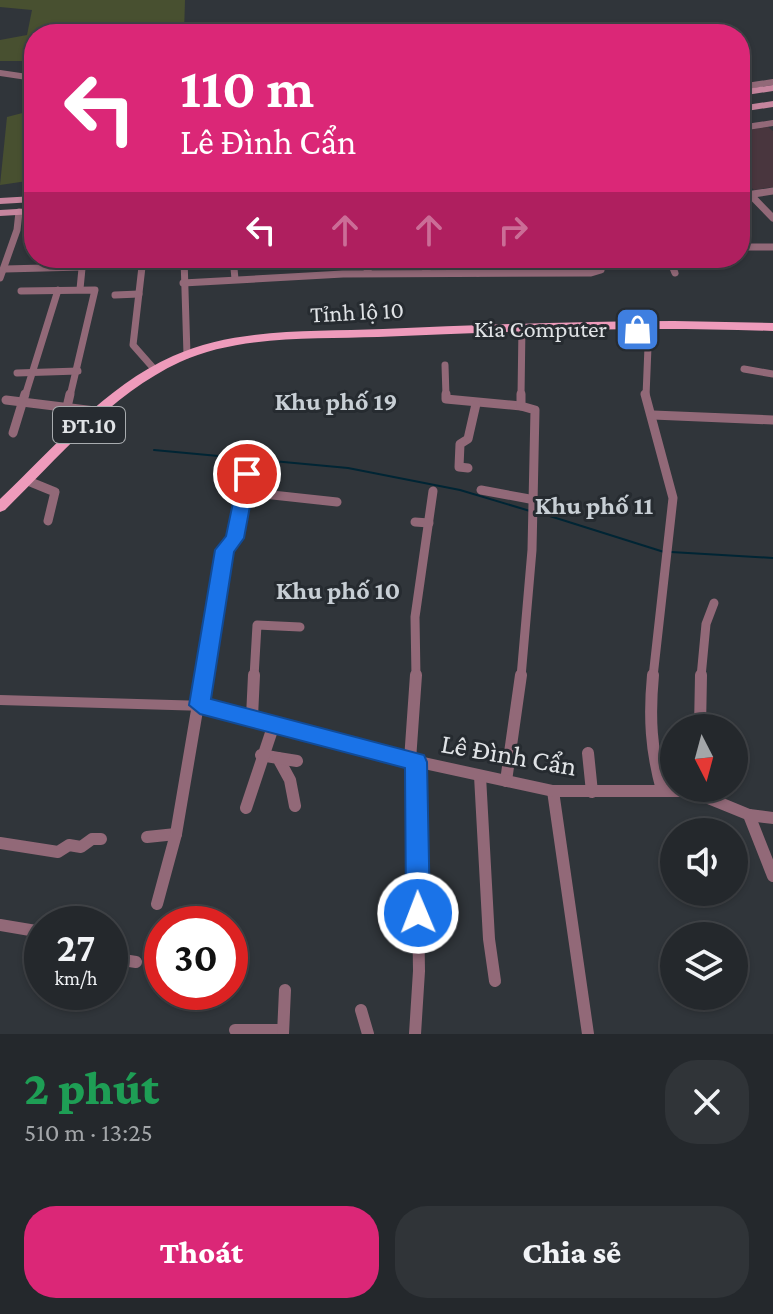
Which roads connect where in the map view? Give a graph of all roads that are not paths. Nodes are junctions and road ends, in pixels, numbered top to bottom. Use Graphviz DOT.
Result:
graph roads {
  1 [pos="0,73"];
  2 [pos="24,77"];
  3 [pos="773,85"];
  4 [pos="750,88"];
  5 [pos="773,95"];
  6 [pos="758,104"];
  7 [pos="773,104"];
  8 [pos="750,106"];
  9 [pos="772,124"];
  10 [pos="750,127"];
  11 [pos="773,191"];
  12 [pos="751,195"];
  13 [pos="24,200"];
  14 [pos="0,201"];
  15 [pos="19,212"];
  16 [pos="24,212"];
  17 [pos="0,213"];
  18 [pos="773,218"];
  19 [pos="750,247"];
  20 [pos="773,247"];
  21 [pos="0,248"];
  22 [pos="10,248"];
  23 [pos="24,266"];
  24 [pos="82,268"];
  25 [pos="142,268"];
  26 [pos="184,268"];
  27 [pos="234,268"];
  28 [pos="366,268"];
  29 [pos="425,268"];
  30 [pos="475,268"];
  31 [pos="598,268"];
  32 [pos="673,268"];
  33 [pos="5,269"];
  34 [pos="369,273"];
  35 [pos="428,273"];
  36 [pos="478,273"];
  37 [pos="675,273"];
  38 [pos="0,278"];
  39 [pos="235,279"];
  40 [pos="183,283"];
  41 [pos="80,289"];
  42 [pos="58,290"];
  43 [pos="21,291"];
  44 [pos="139,294"];
  45 [pos="115,295"];
  46 [pos="649,322"];
  47 [pos="522,326"];
  48 [pos="773,328"];
  49 [pos="187,355"];
  50 [pos="445,365"];
  51 [pos="744,369"];
  52 [pos="155,370"];
  53 [pos="78,371"];
  54 [pos="34,372"];
  55 [pos="17,373"];
  56 [pos="773,374"];
  57 [pos="6,400"];
  58 [pos="23,402"];
  59 [pos="476,404"];
  60 [pos="521,406"];
  61 [pos="67,407"];
  62 [pos="103,412"];
  63 [pos="653,415"];
  64 [pos="773,420"];
  65 [pos="13,433"];
  66 [pos="468,468"];
  67 [pos="247,474"];
  68 [pos="28,481"];
  69 [pos="481,490"];
  70 [pos="433,491"];
  71 [pos="244,492"];
  72 [pos="337,502"];
  73 [pos="535,503"];
  74 [pos="0,507"];
  75 [pos="48,521"];
  76 [pos="415,522"];
  77 [pos="429,523"];
  78 [pos="714,603"];
  79 [pos="300,627"];
  80 [pos="0,700"];
  81 [pos="200,705"];
  82 [pos="700,714"];
  83 [pos="252,717"];
  84 [pos="274,724"];
  85 [pos="588,753"];
  86 [pos="261,755"];
  87 [pos="278,758"];
  88 [pos="297,761"];
  89 [pos="413,761"];
  90 [pos="480,776"];
  91 [pos="506,781"];
  92 [pos="660,783"];
  93 [pos="660,790"];
  94 [pos="553,791"];
  95 [pos="592,792"];
  96 [pos="727,802"];
  97 [pos="295,806"];
  98 [pos="246,808"];
  99 [pos="749,815"];
  100 [pos="773,818"];
  101 [pos="176,834"];
  102 [pos="147,837"];
  103 [pos="101,839"];
  104 [pos="0,843"];
  105 [pos="773,876"];
  106 [pos="157,904"];
  107 [pos="0,925"];
  108 [pos="24,929"];
  109 [pos="128,961"];
  110 [pos="136,962"];
  111 [pos="495,981"];
  112 [pos="285,990"];
  113 [pos="361,1010"];
  114 [pos="235,1030"];
  115 [pos="283,1032"];
  116 [pos="368,1034"];
  117 [pos="415,1034"];
  118 [pos="588,1034"];
  1 -- 2 [label="street"];
  3 -- 4 [label="main road"];
  5 -- 6 [label="main road"];
  6 -- 7 [label="main road"];
  6 -- 8 [label="main road"];
  9 -- 10 [label="street"];
  11 -- 12 [label="street"];
  12 -- 18 [label="street"];
  13 -- 14 [label="main road"];
  15 -- 16 [label="main road"];
  15 -- 17 [label="main road"];
  15 -- 22 [label="street"];
  19 -- 20 [label="street"];
  21 -- 22 [label="street"];
  22 -- 33 [label="street"];
  23 -- 33 [label="street"];
  24 -- 41 [label="street"];
  25 -- 44 [label="street"];
  26 -- 40 [label="street"];
  27 -- 39 [label="street"];
  28 -- 34 [label="street"];
  29 -- 35 [label="street"];
  30 -- 36 [label="street"];
  31 -- 36 [label="street"];
  32 -- 37 [label="street"];
  33 -- 38 [label="street"];
  34 -- 35 [label="street"];
  34 -- 39 [label="street"];
  35 -- 36 [label="street"];
  39 -- 40 [label="street"];
  40 -- 49 [label="street"];
  41 -- 42 [label="street"];
  41 -- 53 [label="street"];
  42 -- 43 [label="street"];
  42 -- 54 [label="street"];
  44 -- 45 [label="street"];
  44 -- 52 [label="street"];
  46 -- 47 [label="main road, Tỉnh lộ 10 / ĐT.10"];
  46 -- 48 [label="main road, Tỉnh lộ 10 / ĐT.10"];
  46 -- 63 [label="street"];
  47 -- 49 [label="main road, Tỉnh lộ 10 / ĐT.10"];
  47 -- 60 [label="street"];
  49 -- 52 [label="main road, Tỉnh lộ 10 / ĐT.10"];
  50 -- 59 [label="street"];
  51 -- 56 [label="street"];
  52 -- 62 [label="main road, Tỉnh lộ 10 / ĐT.10"];
  53 -- 54 [label="street"];
  53 -- 61 [label="street"];
  54 -- 55 [label="street"];
  54 -- 58 [label="street"];
  57 -- 58 [label="street"];
  58 -- 61 [label="street"];
  58 -- 65 [label="street"];
  59 -- 60 [label="street"];
  59 -- 66 [label="street"];
  60 -- 73 [label="street"];
  61 -- 62 [label="street"];
  62 -- 68 [label="main road, Tỉnh lộ 10 / ĐT.10"];
  63 -- 64 [label="street"];
  63 -- 92 [label="street"];
  67 -- 71 [label="street"];
  68 -- 74 [label="main road, Tỉnh lộ 10 / ĐT.10"];
  68 -- 75 [label="street"];
  69 -- 73 [label="street"];
  70 -- 77 [label="street"];
  71 -- 72 [label="street"];
  71 -- 81 [label="street"];
  73 -- 91 [label="street"];
  76 -- 77 [label="street"];
  77 -- 89 [label="street"];
  78 -- 82 [label="street"];
  79 -- 83 [label="street"];
  80 -- 81 [label="street, Lê Đình Cẩn"];
  81 -- 83 [label="street, Lê Đình Cẩn"];
  81 -- 101 [label="street"];
  83 -- 84 [label="street, Lê Đình Cẩn"];
  84 -- 86 [label="street"];
  84 -- 89 [label="street, Lê Đình Cẩn"];
  85 -- 95 [label="street"];
  86 -- 87 [label="street"];
  86 -- 98 [label="street"];
  87 -- 88 [label="street"];
  87 -- 97 [label="street"];
  89 -- 90 [label="street, Lê Đình Cẩn"];
  89 -- 117 [label="street"];
  90 -- 91 [label="street, Lê Đình Cẩn"];
  90 -- 111 [label="street"];
  91 -- 94 [label="street, Lê Đình Cẩn"];
  93 -- 95 [label="street, Lê Đình Cẩn"];
  94 -- 95 [label="street, Lê Đình Cẩn"];
  94 -- 118 [label="street"];
  96 -- 99 [label="street, Lê Đình Cẩn"];
  99 -- 100 [label="street, Lê Đình Cẩn"];
  99 -- 105 [label="street"];
  101 -- 102 [label="street"];
  101 -- 106 [label="street"];
  103 -- 104 [label="street"];
  107 -- 108 [label="street"];
  109 -- 110 [label="street"];
  112 -- 115 [label="street"];
  113 -- 116 [label="street"];
  114 -- 115 [label="street"];
}
